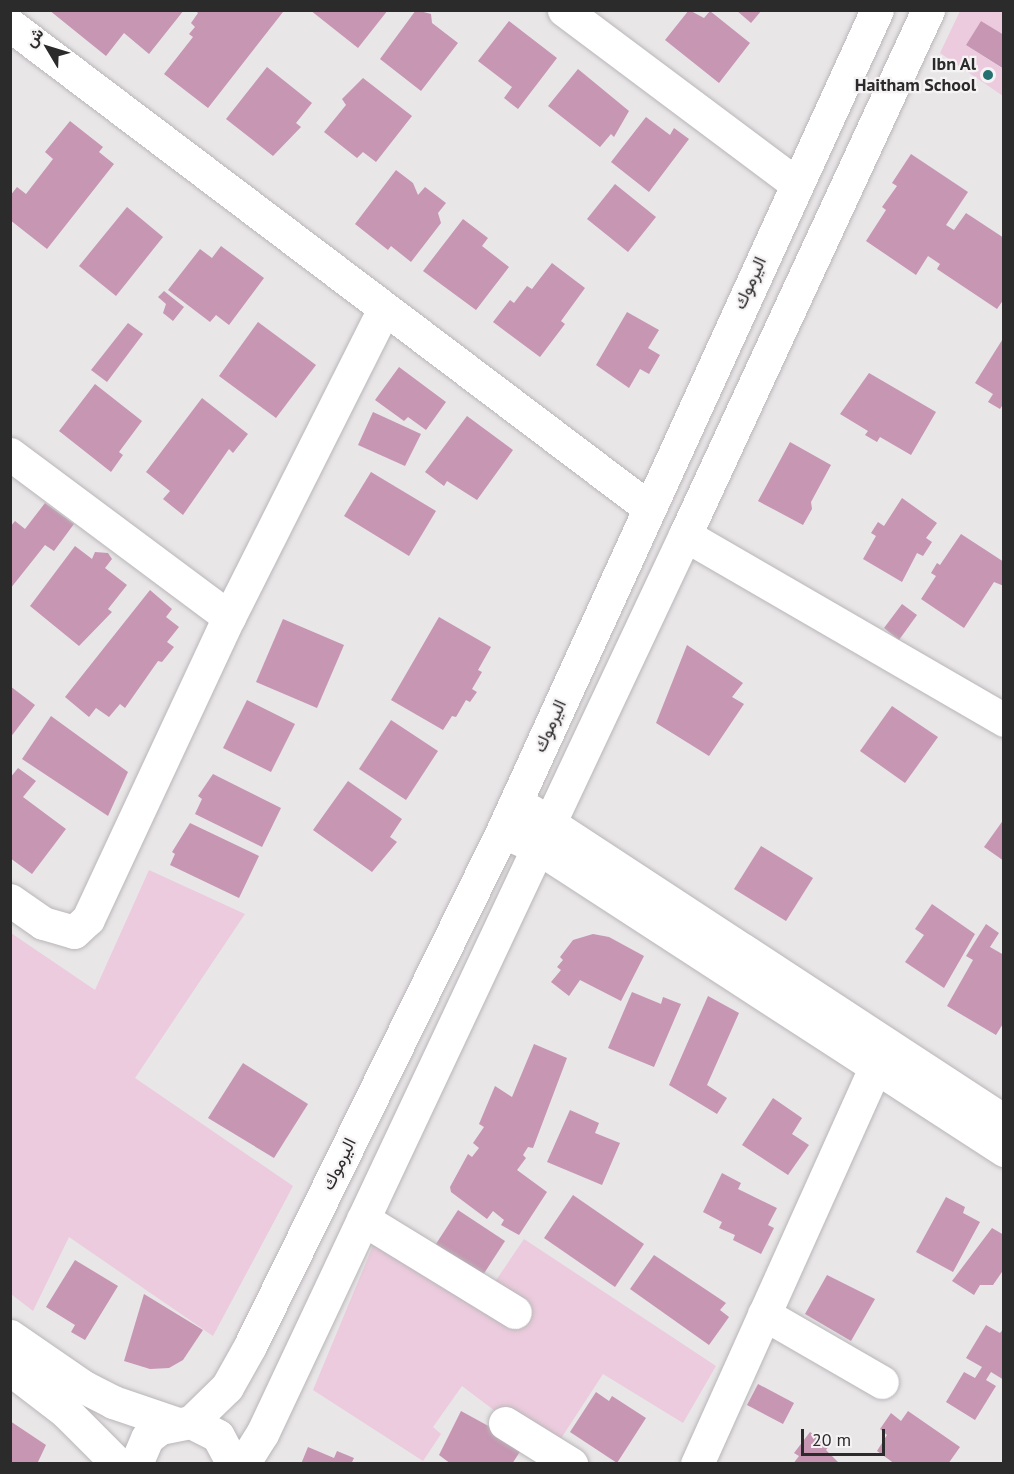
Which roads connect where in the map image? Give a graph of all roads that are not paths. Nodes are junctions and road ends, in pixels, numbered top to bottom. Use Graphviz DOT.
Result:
graph roads {
  1 [pos="564,10"];
  2 [pos="877,10"];
  3 [pos="928,10"];
  4 [pos="10,24"];
  5 [pos="795,183"];
  6 [pos="384,309"];
  7 [pos="10,454"];
  8 [pos="649,508"];
  9 [pos="686,535"];
  10 [pos="229,617"];
  11 [pos="1004,720"];
  12 [pos="515,802"];
  13 [pos="502,832"];
  14 [pos="543,834"];
  15 [pos="10,900"];
  16 [pos="876,1066"];
  17 [pos="1004,1121"];
  18 [pos="1004,1150"];
  19 [pos="363,1219"];
  20 [pos="515,1311"];
  21 [pos="764,1314"];
  22 [pos="10,1336"];
  23 [pos="10,1369"];
  24 [pos="882,1382"];
  25 [pos="183,1422"];
  26 [pos="505,1422"];
  27 [pos="118,1464"];
  28 [pos="136,1464"];
  29 [pos="233,1464"];
  30 [pos="243,1464"];
  31 [pos="571,1464"];
  32 [pos="697,1464"];
  1 -- 5 [label="street"];
  2 -- 5 [label="street, اليرموك"];
  3 -- 9 [label="street"];
  4 -- 6 [label="street"];
  5 -- 8 [label="street, اليرموك"];
  6 -- 8 [label="street"];
  6 -- 10 [label="street"];
  7 -- 10 [label="street"];
  8 -- 12 [label="street, اليرموك"];
  9 -- 11 [label="street"];
  9 -- 14 [label="street"];
  10 -- 15 [label="street"];
  12 -- 13 [label="street, اليرموك"];
  12 -- 14 [label="street"];
  13 -- 14 [label="street"];
  13 -- 25 [label="street, اليرموك"];
  14 -- 16 [label="street"];
  14 -- 17 [label="street"];
  14 -- 19 [label="street"];
  16 -- 18 [label="street"];
  16 -- 21 [label="street"];
  19 -- 20 [label="street"];
  19 -- 30 [label="street"];
  21 -- 24 [label="street"];
  21 -- 32 [label="street"];
  22 -- 25 [label="street"];
  23 -- 27 [label="street"];
  25 -- 28 [label="street, اليرموك"];
  25 -- 29 [label="street"];
  26 -- 31 [label="street"];
}
